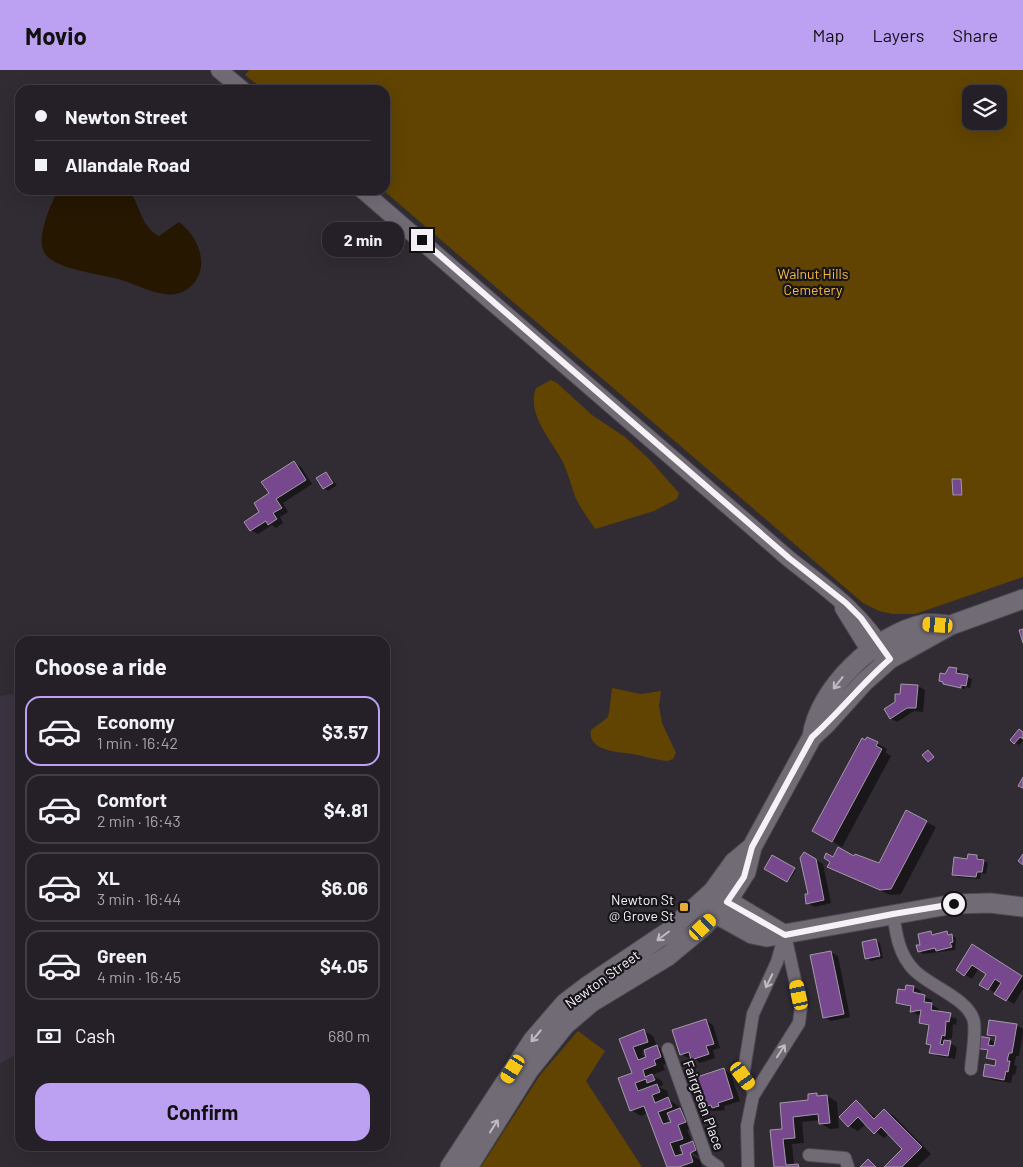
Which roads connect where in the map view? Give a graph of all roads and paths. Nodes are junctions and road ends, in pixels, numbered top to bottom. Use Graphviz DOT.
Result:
graph roads {
  1 [pos="219,70"];
  2 [pos="236,85"];
  3 [pos="368,195"];
  4 [pos="1023,599"];
  5 [pos="881,650"];
  6 [pos="714,903"];
  7 [pos="1023,908"];
  8 [pos="893,914"];
  9 [pos="785,935"];
  10 [pos="668,1049"];
  11 [pos="971,1068"];
  12 [pos="755,1093"];
  13 [pos="810,1155"];
  14 [pos="450,1167"];
  15 [pos="468,1167"];
  16 [pos="718,1167"];
  17 [pos="745,1167"];
  18 [pos="848,1167"];
  1 -- 2 [label="street"];
  3 -- 5 [label="street"];
  4 -- 5 [label="main road"];
  5 -- 6 [label="main road"];
  6 -- 9 [label="main road"];
  6 -- 14 [label="main road, Newton Street, one-way"];
  15 -- 6 [label="main road, Newton Street, one-way"];
  7 -- 8 [label="main road"];
  8 -- 9 [label="main road"];
  8 -- 11 [label="street"];
  9 -- 12 [label="street, one-way"];
  12 -- 9 [label="street, Fairgreen Place, one-way"];
  10 -- 16 [label="street, Fairgreen Place"];
  12 -- 17 [label="street, Fairgreen Place"];
  13 -- 18 [label="street"];
}
